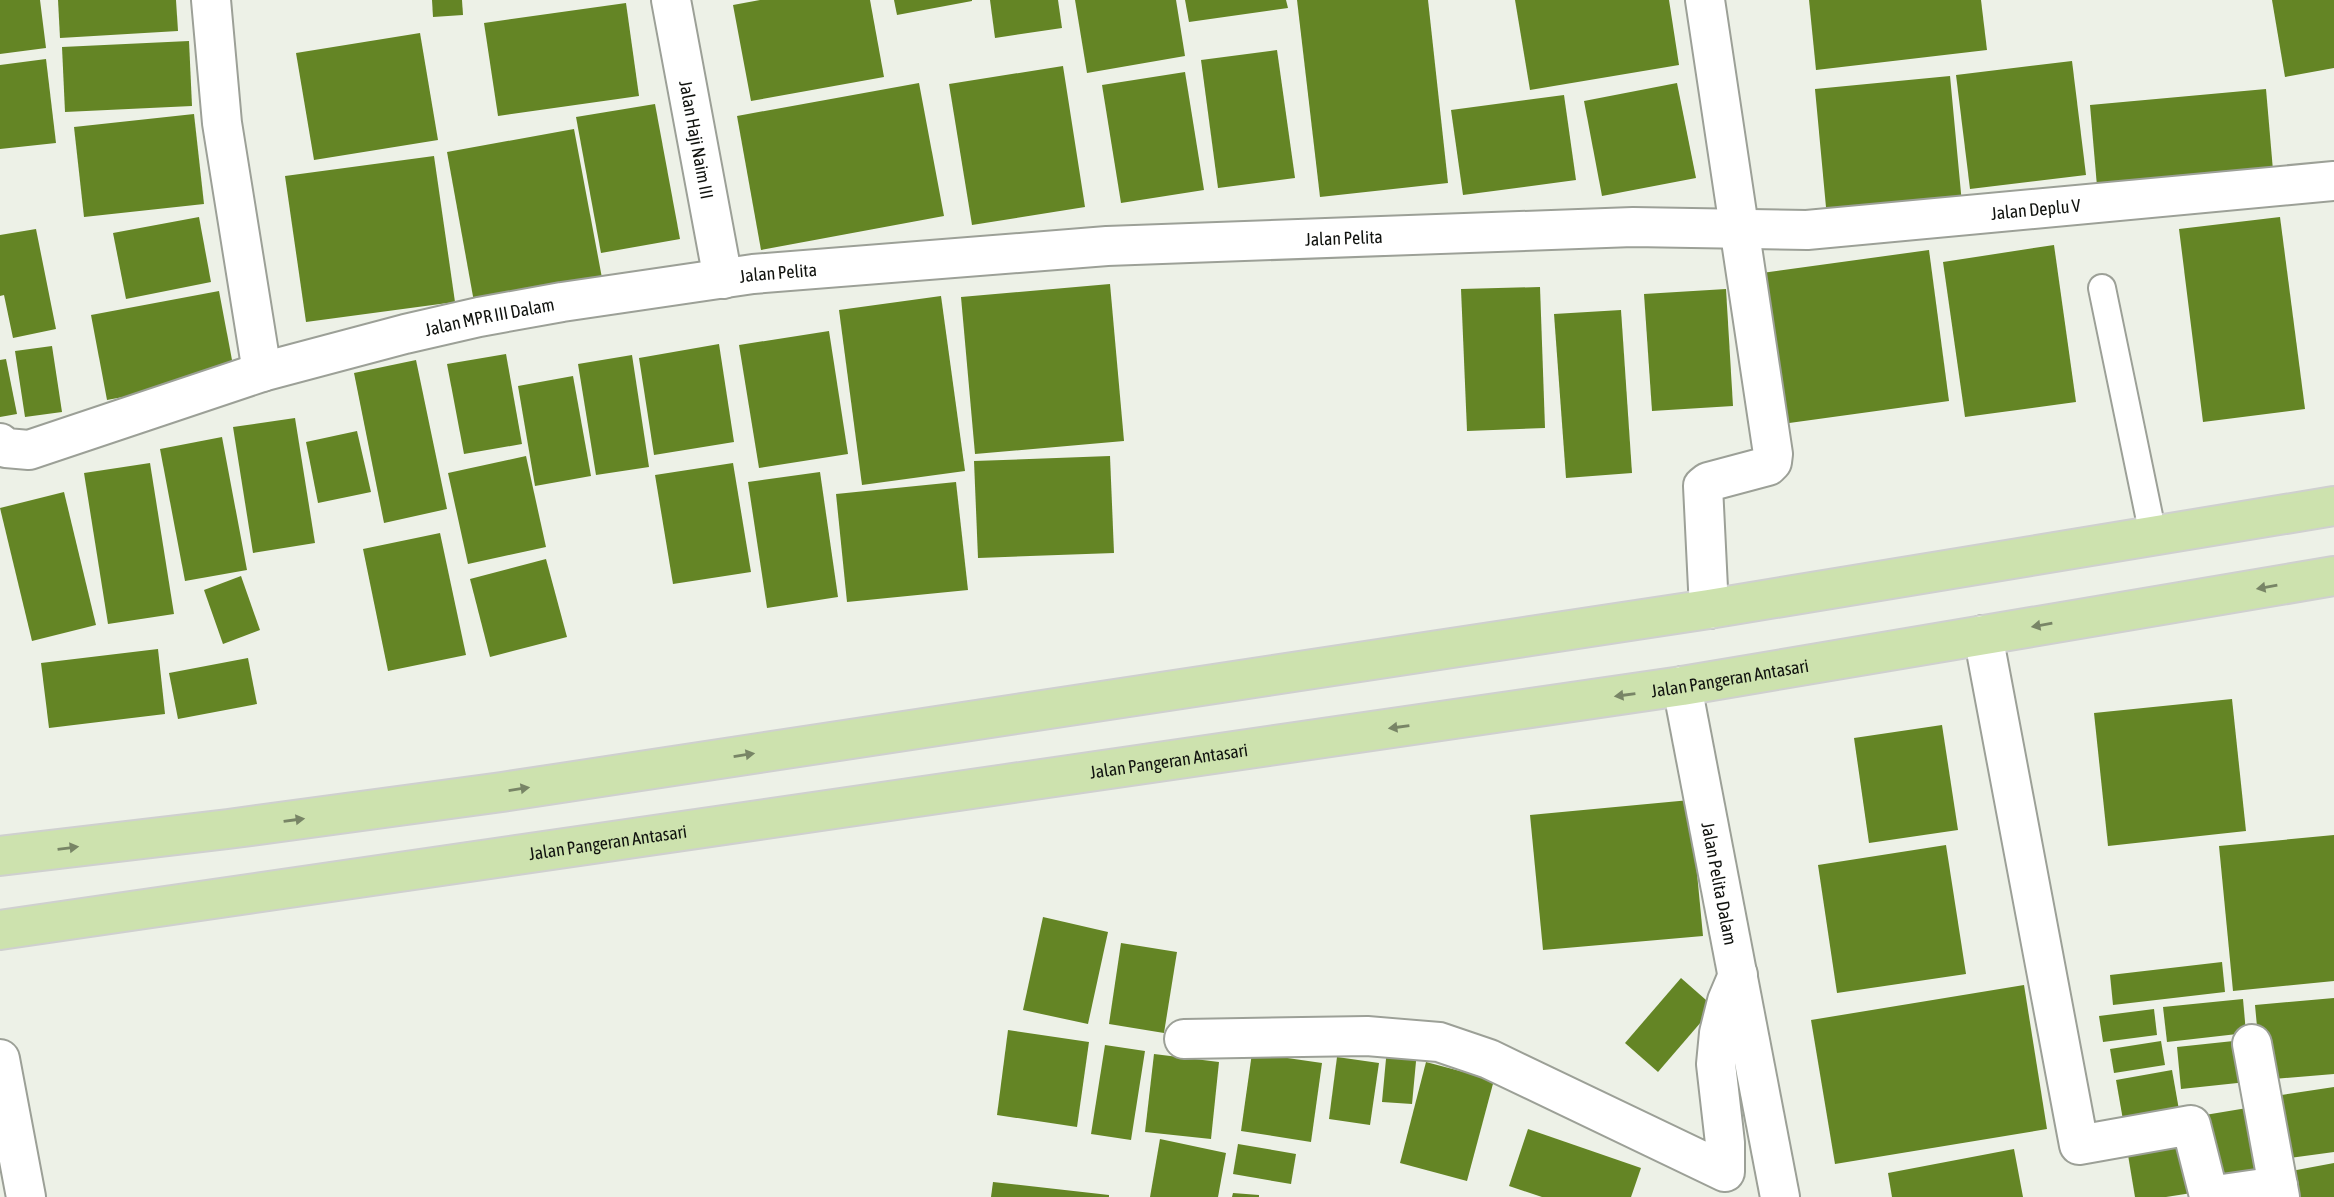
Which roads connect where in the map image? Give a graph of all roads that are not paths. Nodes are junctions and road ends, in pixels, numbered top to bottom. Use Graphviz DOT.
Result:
graph roads {
  1 [pos="211,0"];
  2 [pos="671,0"];
  3 [pos="1705,0"];
  4 [pos="2334,181"];
  5 [pos="1738,228"];
  6 [pos="723,279"];
  7 [pos="2102,288"];
  8 [pos="262,372"];
  9 [pos="0,443"];
  10 [pos="2334,506"];
  11 [pos="2153,535"];
  12 [pos="2334,576"];
  13 [pos="1709,609"];
  14 [pos="1983,635"];
  15 [pos="1682,686"];
  16 [pos="0,856"];
  17 [pos="0,930"];
  18 [pos="1738,975"];
  19 [pos="1184,1039"];
  20 [pos="2252,1044"];
  21 [pos="0,1059"];
  22 [pos="2279,1192"];
  23 [pos="26,1197"];
  24 [pos="1780,1197"];
  1 -- 8 [label="street"];
  2 -- 6 [label="street, Jalan Haji Naim III"];
  3 -- 5 [label="street"];
  4 -- 5 [label="street, Jalan Deplu V"];
  5 -- 6 [label="street, Jalan Pelita"];
  5 -- 13 [label="street"];
  6 -- 8 [label="street, Jalan MPR III Dalam"];
  7 -- 11 [label="lane"];
  8 -- 9 [label="street, Jalan MPR III Dalam"];
  10 -- 11 [label="main road"];
  11 -- 13 [label="main road"];
  12 -- 14 [label="main road, Jalan Pangeran Antasari, one-way"];
  16 -- 13 [label="main road, one-way"];
  14 -- 15 [label="main road, Jalan Pangeran Antasari"];
  14 -- 22 [label="street"];
  15 -- 17 [label="main road, Jalan Pangeran Antasari, one-way"];
  15 -- 18 [label="street, Jalan Pelita Dalam"];
  18 -- 19 [label="street"];
  18 -- 24 [label="street, Jalan Pelita Dalam"];
  20 -- 22 [label="street"];
  21 -- 23 [label="street"];
}
